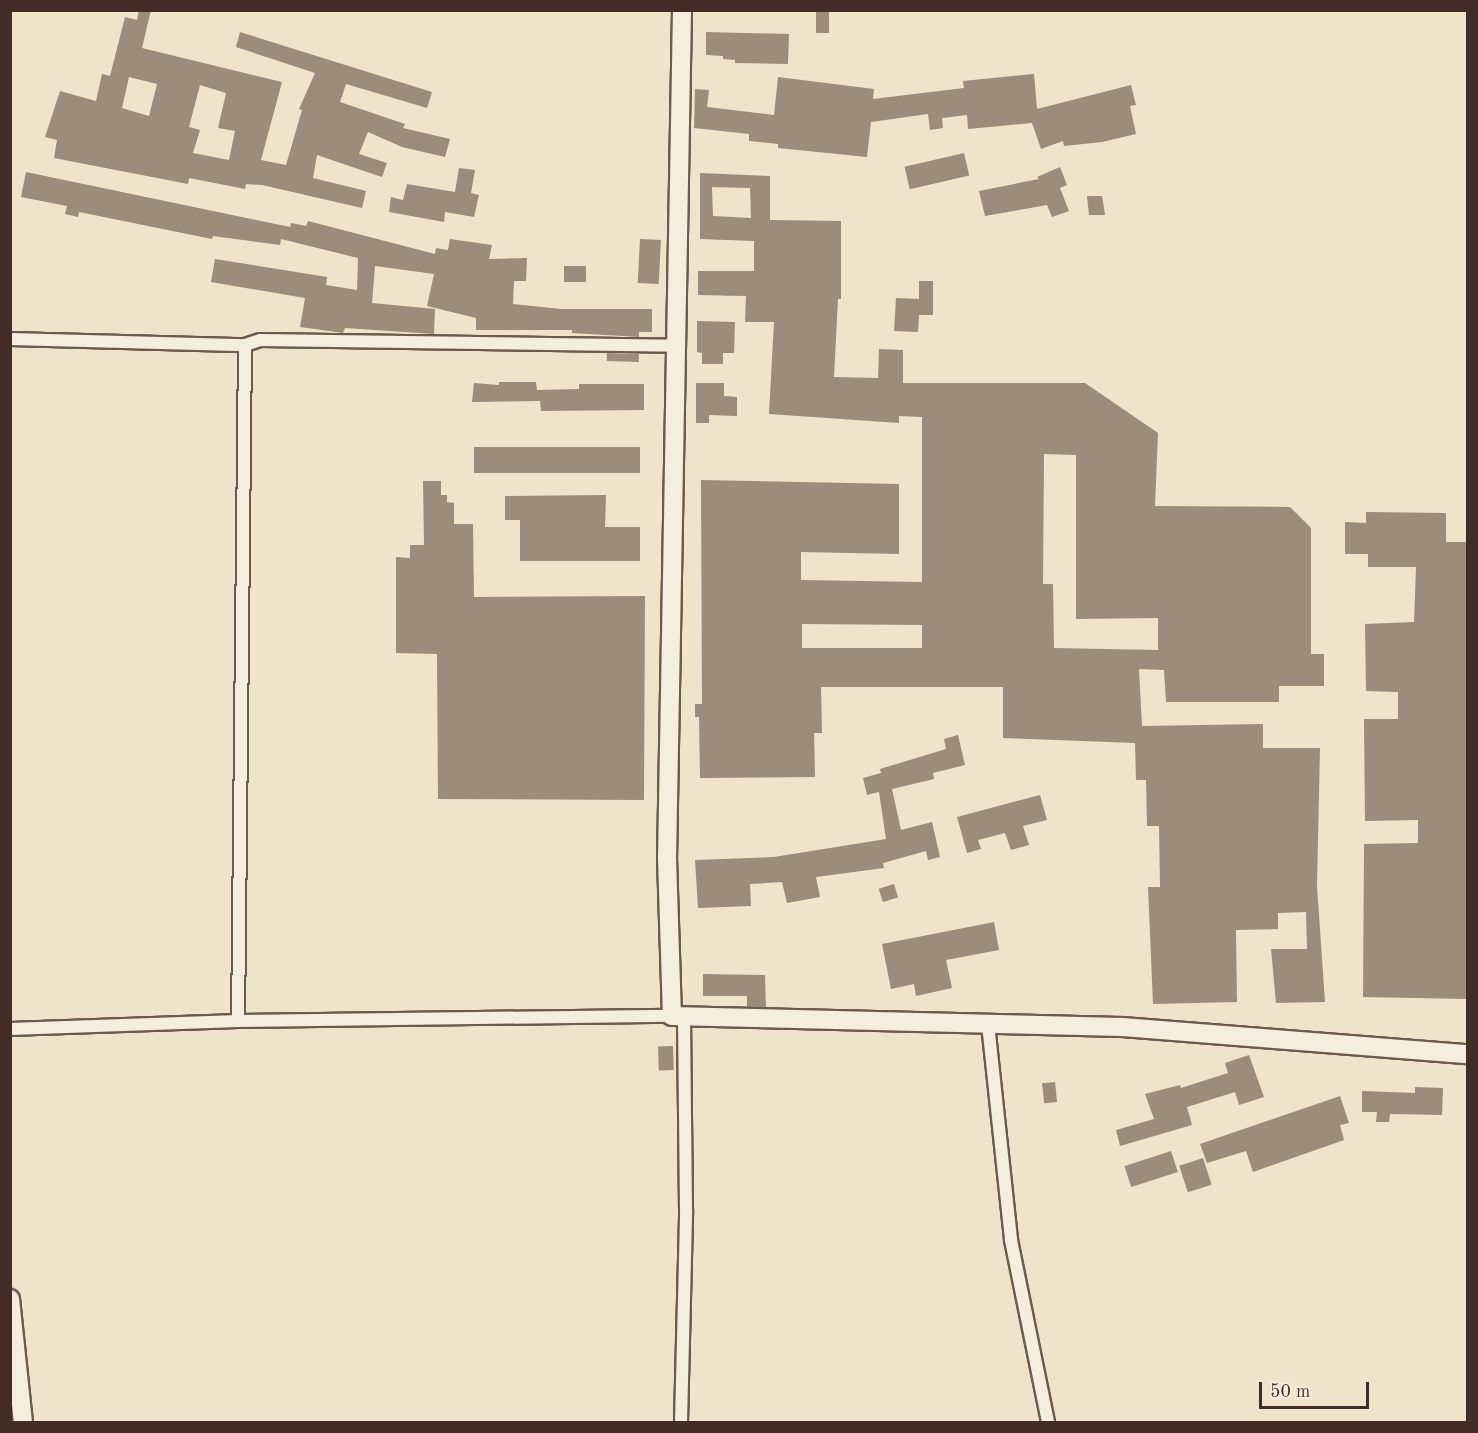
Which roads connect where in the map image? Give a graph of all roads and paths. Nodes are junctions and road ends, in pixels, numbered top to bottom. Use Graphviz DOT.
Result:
graph roads {
  1 [pos="682,10"];
  2 [pos="10,339"];
  3 [pos="245,345"];
  4 [pos="676,346"];
  5 [pos="678,1016"];
  6 [pos="238,1021"];
  7 [pos="988,1023"];
  8 [pos="10,1029"];
  9 [pos="1467,1054"];
  10 [pos="10,1299"];
  11 [pos="23,1422"];
  12 [pos="681,1422"];
  13 [pos="1048,1422"];
  1 -- 4 [label="street"];
  2 -- 3 [label="street"];
  3 -- 4 [label="street"];
  3 -- 6 [label="street"];
  4 -- 5 [label="street"];
  5 -- 6 [label="street"];
  5 -- 7 [label="street"];
  5 -- 12 [label="street"];
  6 -- 8 [label="street"];
  7 -- 9 [label="street"];
  7 -- 13 [label="street"];
  10 -- 11 [label="street"];
}
